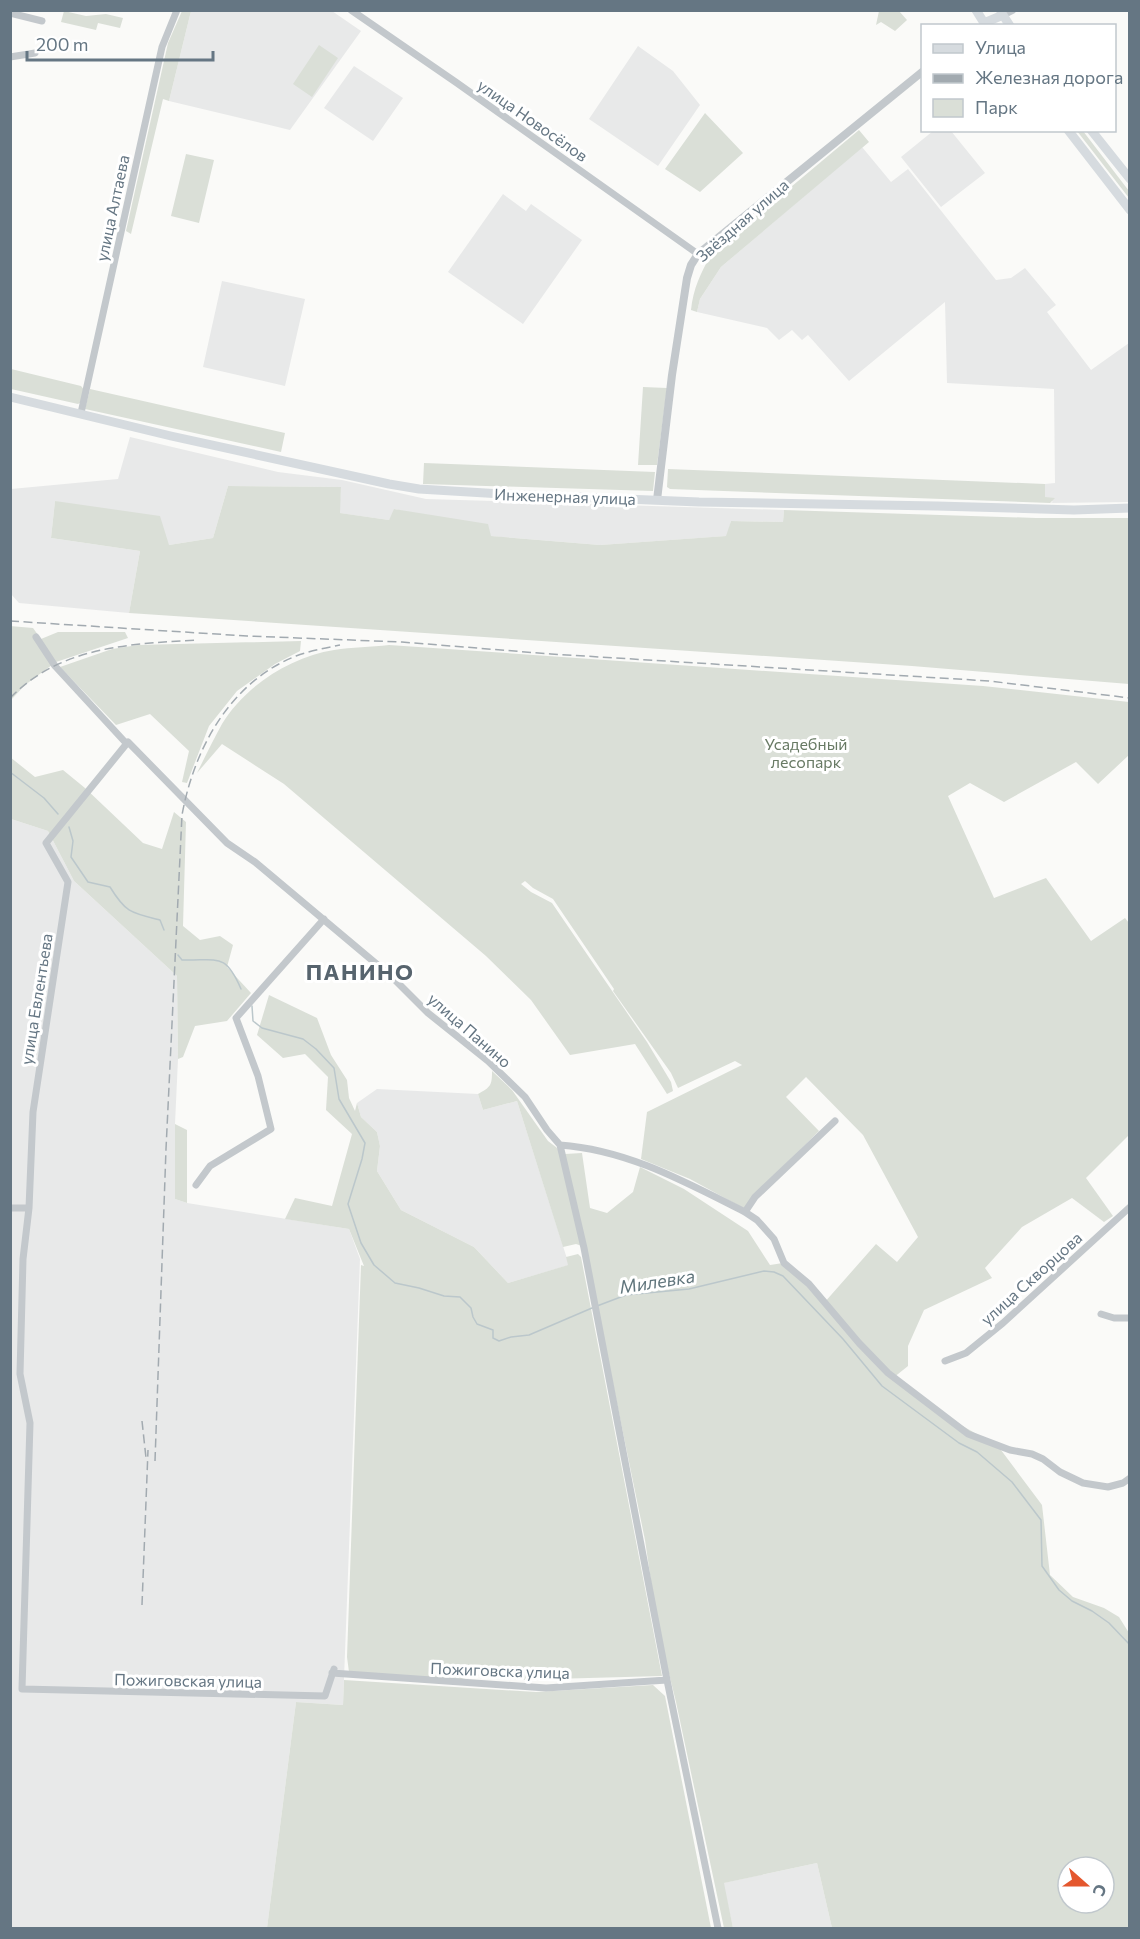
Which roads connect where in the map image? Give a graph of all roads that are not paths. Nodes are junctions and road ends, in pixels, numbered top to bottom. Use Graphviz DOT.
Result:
graph roads {
  1 [pos="177,10"];
  2 [pos="351,10"];
  3 [pos="976,10"];
  4 [pos="1013,10"];
  5 [pos="10,13"];
  6 [pos="1001,13"];
  7 [pos="42,21"];
  8 [pos="983,24"];
  9 [pos="985,24"];
  10 [pos="35,53"];
  11 [pos="10,57"];
  12 [pos="921,73"];
  13 [pos="1070,132"];
  14 [pos="1093,132"];
  15 [pos="1130,179"];
  16 [pos="1130,210"];
  17 [pos="698,254"];
  18 [pos="10,397"];
  19 [pos="81,413"];
  20 [pos="657,500"];
  21 [pos="1130,508"];
  22 [pos="36,638"];
  23 [pos="128,742"];
  24 [pos="324,919"];
  25 [pos="835,1121"];
  26 [pos="560,1145"];
  27 [pos="196,1185"];
  28 [pos="1130,1207"];
  29 [pos="10,1208"];
  30 [pos="29,1208"];
  31 [pos="745,1212"];
  32 [pos="1101,1314"];
  33 [pos="1130,1318"];
  34 [pos="945,1361"];
  35 [pos="1130,1478"];
  36 [pos="333,1671"];
  37 [pos="667,1680"];
  38 [pos="22,1689"];
  39 [pos="718,1929"];
  1 -- 19 [label="street, улица Алтаева"];
  2 -- 17 [label="street, улица Новосёлов"];
  3 -- 8 [label="main road"];
  4 -- 6 [label="street"];
  5 -- 7 [label="street"];
  6 -- 9 [label="main road"];
  10 -- 11 [label="street"];
  12 -- 17 [label="street, Звёздная улица"];
  13 -- 16 [label="main road"];
  14 -- 15 [label="main road"];
  17 -- 20 [label="street, Звёздная улица"];
  18 -- 19 [label="main road, Инженерная улица"];
  19 -- 20 [label="main road, Инженерная улица"];
  20 -- 21 [label="main road, Инженерная улица"];
  22 -- 23 [label="street, улица Панино"];
  23 -- 24 [label="street, улица Панино"];
  23 -- 30 [label="street, улица Евлентьева"];
  24 -- 26 [label="street, улица Панино"];
  24 -- 27 [label="street"];
  25 -- 31 [label="street"];
  26 -- 31 [label="street"];
  26 -- 37 [label="street, улица Панино"];
  28 -- 34 [label="street, улица Скворцова"];
  29 -- 30 [label="street"];
  30 -- 38 [label="street, улица Евлентьева"];
  31 -- 35 [label="street"];
  32 -- 33 [label="street"];
  36 -- 37 [label="street, Пожиговска улица"];
  36 -- 38 [label="street, Пожиговская улица"];
  37 -- 39 [label="street, улица Панино"];
}
